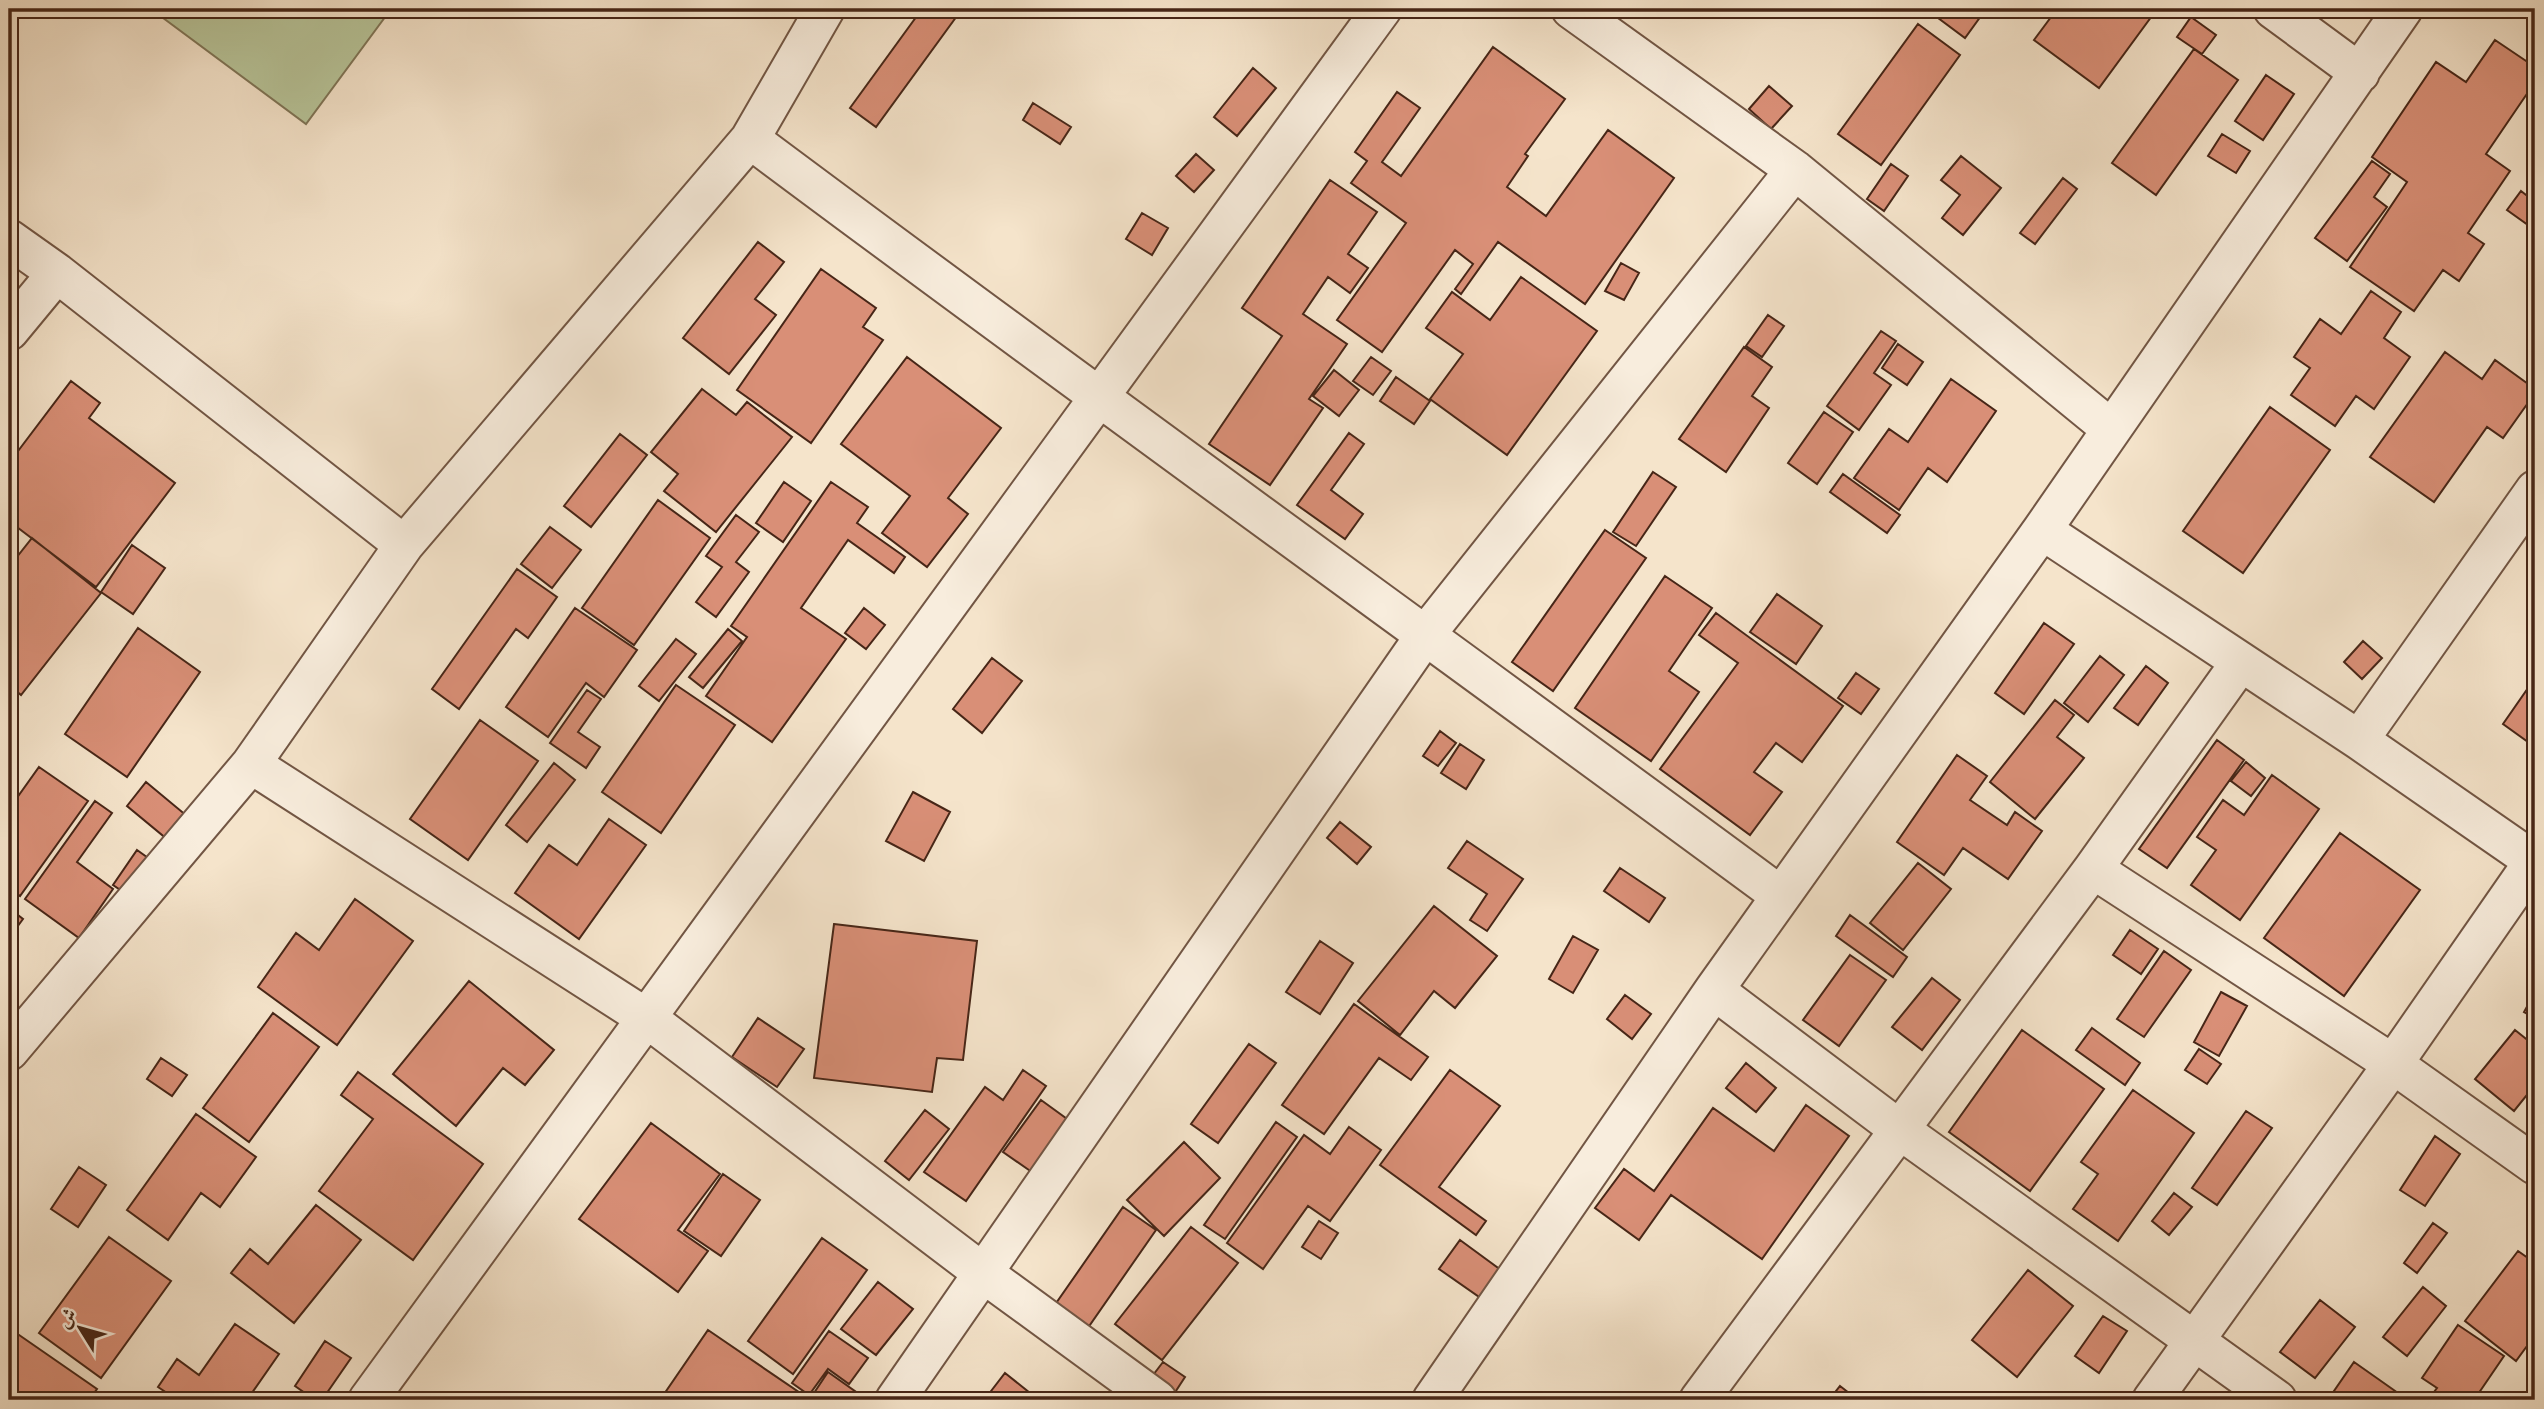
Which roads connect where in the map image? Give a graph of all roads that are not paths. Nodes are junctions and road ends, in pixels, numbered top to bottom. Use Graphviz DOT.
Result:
graph roads {
  1 [pos="825,9"];
  2 [pos="1381,9"];
  3 [pos="1571,9"];
  4 [pos="2273,9"];
  5 [pos="2403,9"];
  6 [pos="2360,73"];
  7 [pos="750,139"];
  8 [pos="1795,170"];
  9 [pos="9,239"];
  10 [pos="57,273"];
  11 [pos="9,331"];
  12 [pos="1099,399"];
  13 [pos="2110,428"];
  14 [pos="2535,490"];
  15 [pos="2042,530"];
  16 [pos="404,545"];
  17 [pos="1426,634"];
  18 [pos="2239,663"];
  19 [pos="2359,740"];
  20 [pos="251,764"];
  21 [pos="2535,862"];
  22 [pos="2093,869"];
  23 [pos="1781,896"];
  24 [pos="1714,990"];
  25 [pos="648,1020"];
  26 [pos="9,1051"];
  27 [pos="2393,1064"];
  28 [pos="1900,1130"];
  29 [pos="2535,1165"];
  30 [pos="983,1273"];
  31 [pos="2194,1340"];
  32 [pos="1439,1398"];
  33 [pos="368,1400"];
  34 [pos="895,1400"];
  35 [pos="1157,1400"];
  36 [pos="1699,1400"];
  37 [pos="2152,1400"];
  38 [pos="2277,1400"];
  1 -- 7 [label="street"];
  2 -- 12 [label="street"];
  3 -- 8 [label="street"];
  4 -- 6 [label="street"];
  5 -- 6 [label="street"];
  6 -- 13 [label="street"];
  7 -- 12 [label="street"];
  7 -- 16 [label="street"];
  8 -- 13 [label="street"];
  8 -- 17 [label="street"];
  9 -- 10 [label="street"];
  10 -- 11 [label="street"];
  10 -- 16 [label="street"];
  12 -- 17 [label="street"];
  12 -- 25 [label="street"];
  13 -- 15 [label="street"];
  14 -- 19 [label="street"];
  15 -- 18 [label="street"];
  15 -- 23 [label="street"];
  16 -- 20 [label="street"];
  17 -- 23 [label="street"];
  17 -- 30 [label="street"];
  18 -- 19 [label="street"];
  18 -- 22 [label="street"];
  19 -- 21 [label="street"];
  20 -- 25 [label="street"];
  20 -- 26 [label="street"];
  21 -- 27 [label="street"];
  22 -- 27 [label="street"];
  22 -- 28 [label="street"];
  23 -- 24 [label="street"];
  24 -- 28 [label="street"];
  24 -- 32 [label="street"];
  25 -- 30 [label="street"];
  25 -- 33 [label="street"];
  27 -- 29 [label="street"];
  27 -- 31 [label="street"];
  28 -- 31 [label="street"];
  28 -- 36 [label="street"];
  30 -- 34 [label="street"];
  30 -- 35 [label="street"];
  31 -- 37 [label="street"];
  31 -- 38 [label="street"];
}
